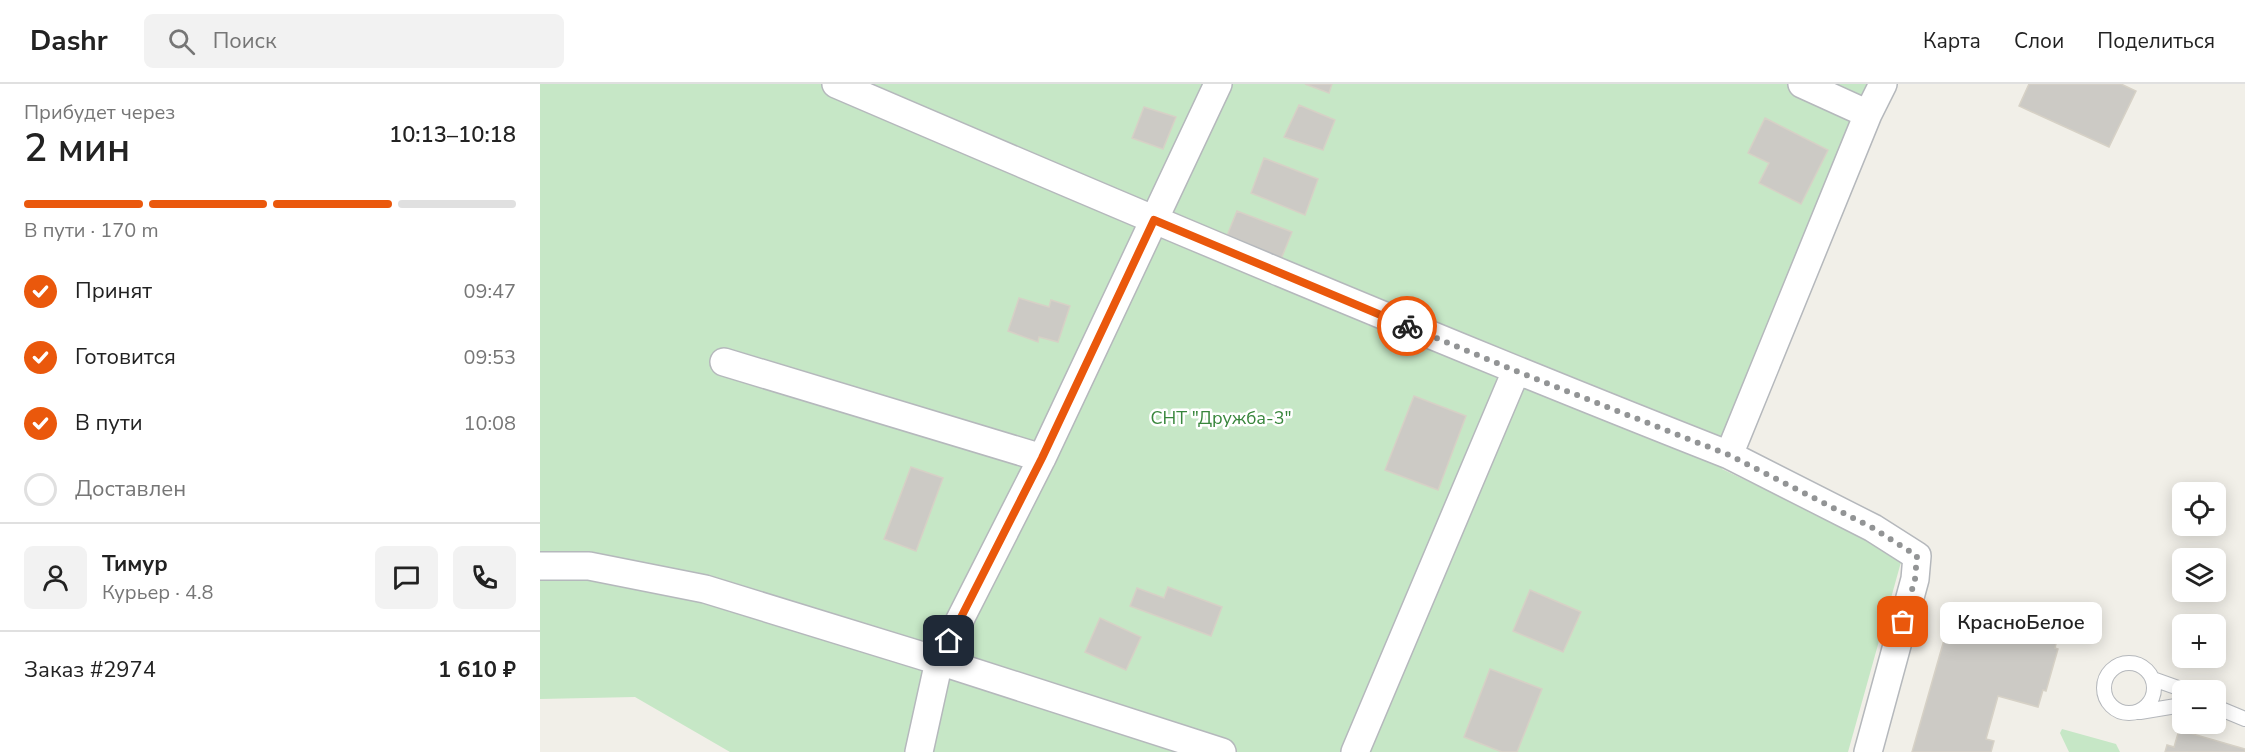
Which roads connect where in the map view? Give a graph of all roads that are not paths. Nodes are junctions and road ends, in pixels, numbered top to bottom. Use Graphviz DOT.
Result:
graph roads {
  1 [pos="836,84"];
  2 [pos="1802,84"];
  3 [pos="1883,84"];
  4 [pos="1212,86"];
  5 [pos="1868,114"];
  6 [pos="1154,220"];
  7 [pos="724,362"];
  8 [pos="1516,371"];
  9 [pos="1729,455"];
  10 [pos="1042,458"];
  11 [pos="540,566"];
  12 [pos="939,661"];
  13 [pos="2153,679"];
  14 [pos="2172,686"];
  15 [pos="2172,706"];
  16 [pos="2226,711"];
  17 [pos="2138,712"];
  18 [pos="2245,719"];
  19 [pos="919,752"];
  20 [pos="1221,752"];
  21 [pos="1355,752"];
  22 [pos="1868,752"];
  1 -- 6 [label="street"];
  2 -- 5 [label="street"];
  3 -- 5 [label="street"];
  4 -- 6 [label="street"];
  5 -- 9 [label="street"];
  6 -- 8 [label="street"];
  6 -- 10 [label="street"];
  7 -- 10 [label="street"];
  8 -- 9 [label="street"];
  8 -- 21 [label="street"];
  9 -- 22 [label="street"];
  10 -- 12 [label="street"];
  11 -- 12 [label="street"];
  12 -- 19 [label="street"];
  12 -- 20 [label="street"];
  13 -- 14 [label="lane"];
  13 -- 17 [label="lane"];
  13 -- 17 [label="lane"];
  15 -- 17 [label="lane"];
  16 -- 18 [label="lane"];
}
